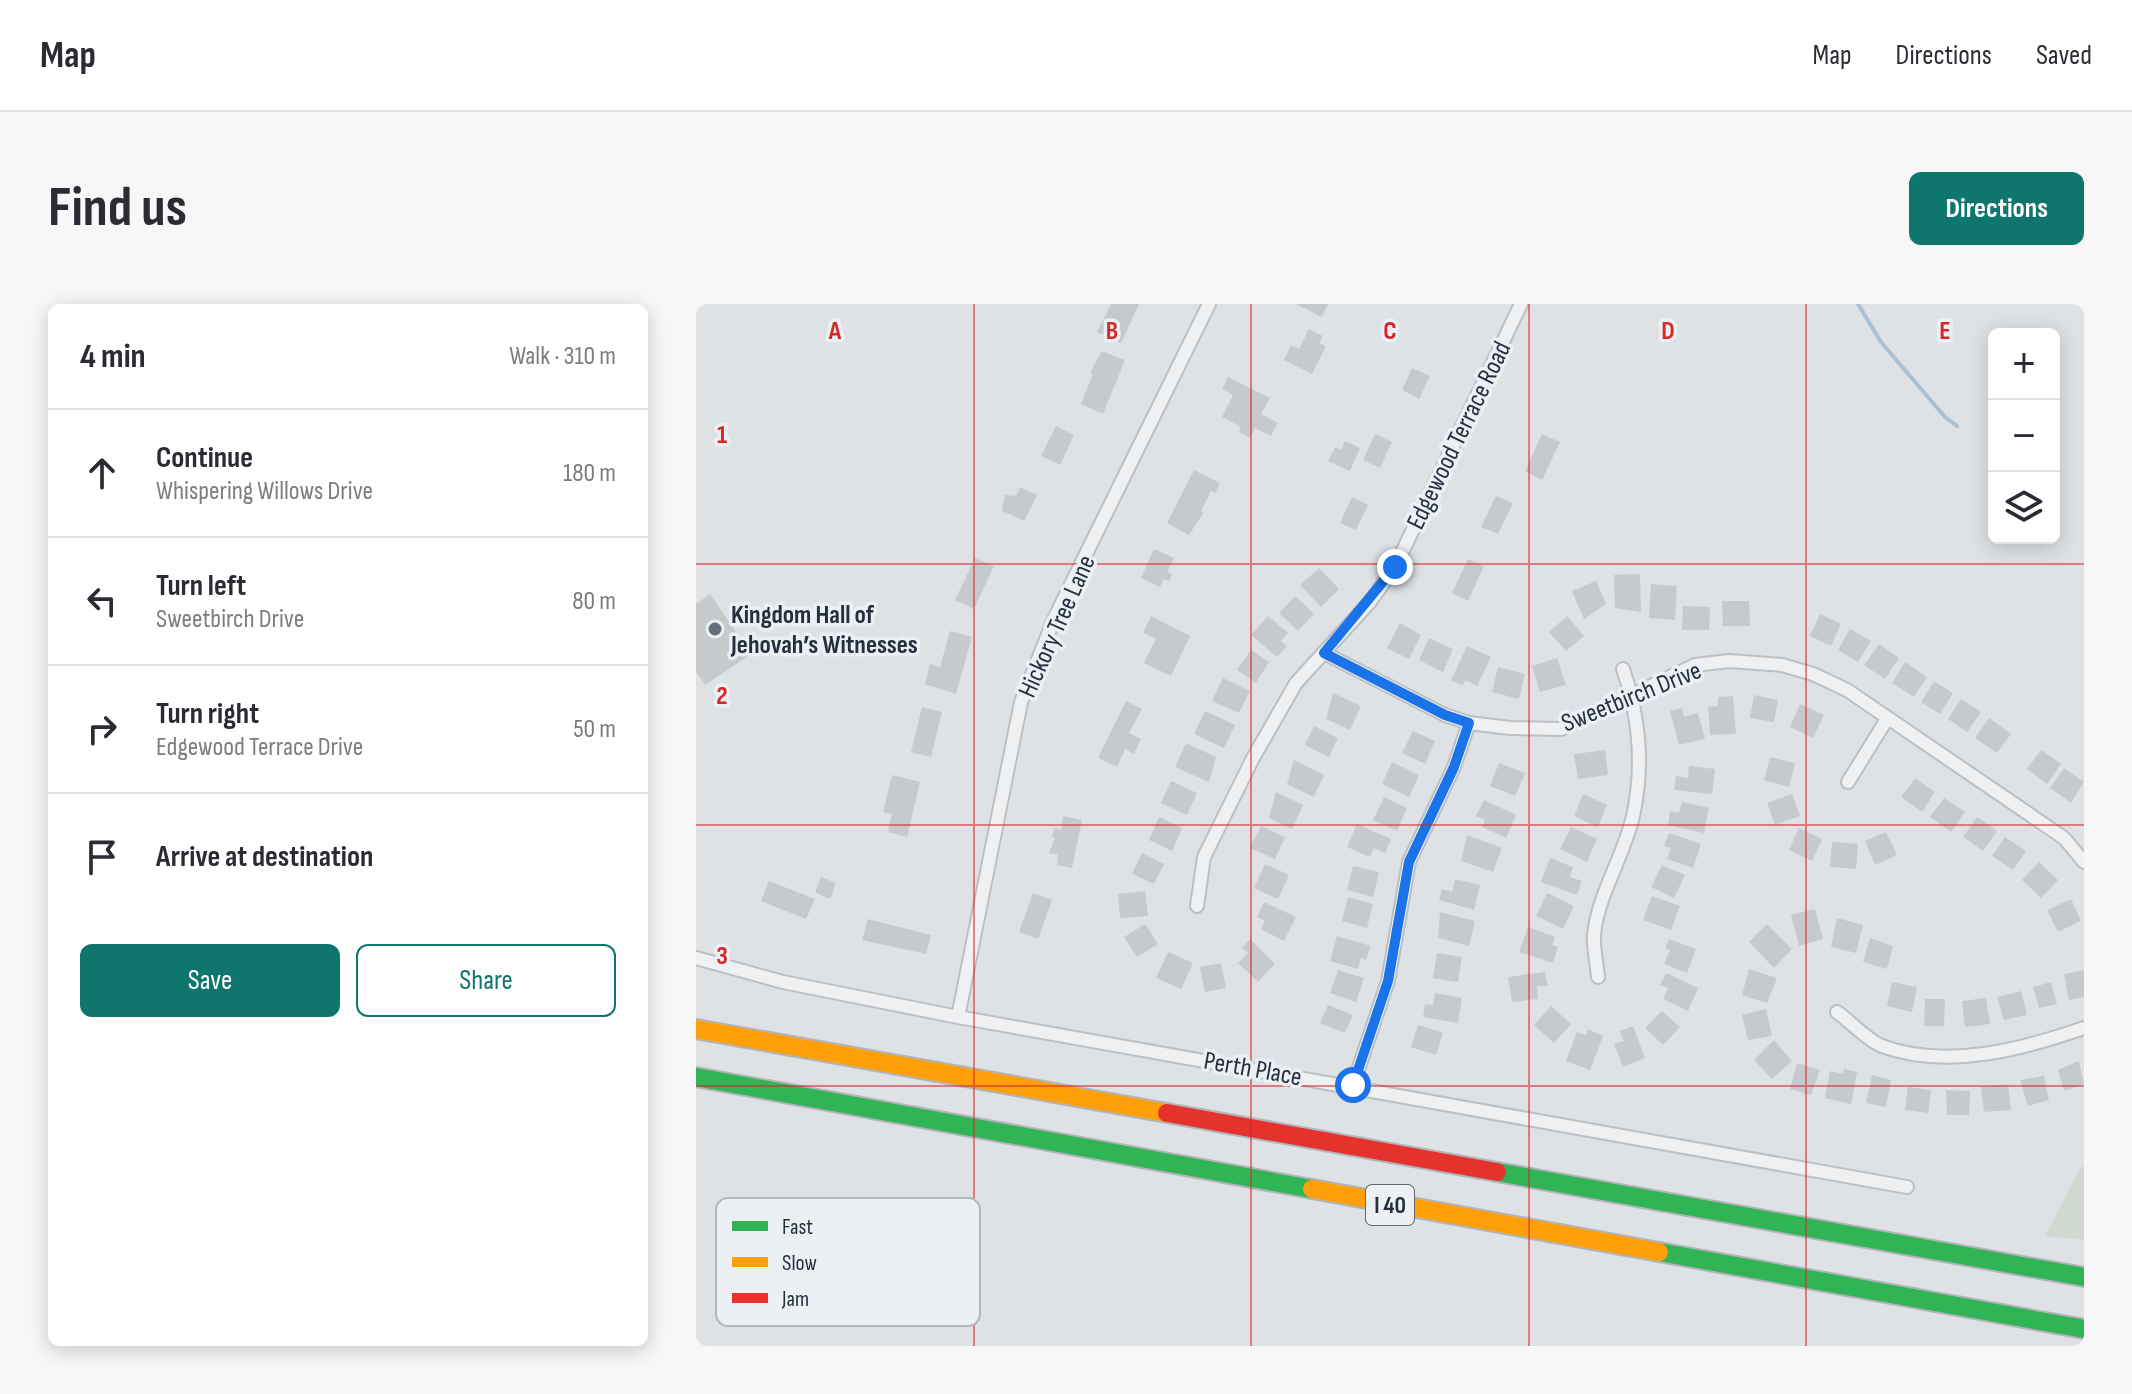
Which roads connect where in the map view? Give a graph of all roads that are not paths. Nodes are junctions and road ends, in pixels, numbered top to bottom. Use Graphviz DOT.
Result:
graph roads {
  1 [pos="1209,304"];
  2 [pos="1521,304"];
  3 [pos="1324,653"];
  4 [pos="1623,669"];
  5 [pos="1632,695"];
  6 [pos="1887,719"];
  7 [pos="1469,723"];
  8 [pos="1848,782"];
  9 [pos="2084,862"];
  10 [pos="1197,906"];
  11 [pos="696,958"];
  12 [pos="1598,977"];
  13 [pos="1837,1012"];
  14 [pos="958,1017"];
  15 [pos="2084,1028"];
  16 [pos="696,1029"];
  17 [pos="696,1077"];
  18 [pos="1353,1085"];
  19 [pos="1907,1187"];
  20 [pos="2084,1277"];
  21 [pos="2084,1329"];
  1 -- 14 [label="street, Hickory Tree Lane"];
  2 -- 3 [label="street, Edgewood Terrace Road"];
  3 -- 7 [label="street, Sweetbirch Drive"];
  3 -- 10 [label="street, Edgewood Terrace Road"];
  4 -- 5 [label="street"];
  5 -- 6 [label="street, Sweetbirch Drive"];
  5 -- 7 [label="street, Sweetbirch Drive"];
  5 -- 12 [label="street"];
  6 -- 8 [label="street"];
  6 -- 9 [label="street, Sweetbirch Drive"];
  7 -- 18 [label="street"];
  11 -- 14 [label="street, Perth Place"];
  13 -- 15 [label="street"];
  14 -- 18 [label="street, Perth Place"];
  16 -- 20 [label="highway, I 40"];
  17 -- 21 [label="highway, I 40"];
  18 -- 19 [label="street, Perth Place"];
}
